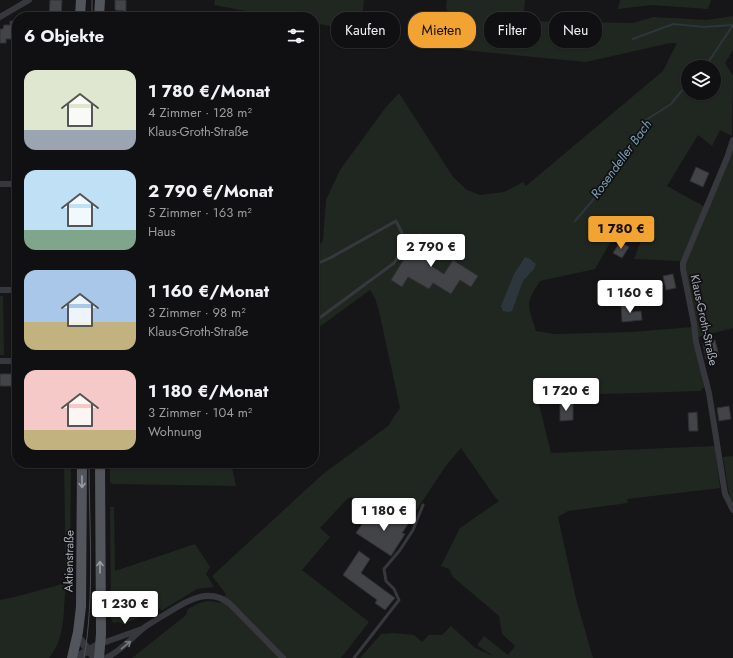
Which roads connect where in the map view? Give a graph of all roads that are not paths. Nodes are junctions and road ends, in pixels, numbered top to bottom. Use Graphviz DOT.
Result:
graph roads {
  1 [pos="29,0"];
  2 [pos="81,0"];
  3 [pos="100,0"];
  4 [pos="80,12"];
  5 [pos="99,12"];
  6 [pos="0,17"];
  7 [pos="733,140"];
  8 [pos="0,184"];
  9 [pos="12,184"];
  10 [pos="319,262"];
  11 [pos="0,290"];
  12 [pos="12,290"];
  13 [pos="319,318"];
  14 [pos="0,361"];
  15 [pos="12,361"];
  16 [pos="82,468"];
  17 [pos="100,468"];
  18 [pos="423,505"];
  19 [pos="733,510"];
  20 [pos="144,628"];
  21 [pos="77,636"];
  22 [pos="100,644"];
  23 [pos="89,650"];
  24 [pos="72,658"];
  25 [pos="75,658"];
  26 [pos="95,658"];
  27 [pos="99,658"];
  28 [pos="106,658"];
  29 [pos="283,658"];
  30 [pos="354,658"];
  1 -- 6 [label="street"];
  2 -- 4 [label="main road"];
  3 -- 5 [label="main road"];
  7 -- 19 [label="street, Klaus-Groth-Straße"];
  8 -- 9 [label="street"];
  10 -- 13 [label="lane"];
  11 -- 12 [label="street"];
  14 -- 15 [label="street"];
  16 -- 21 [label="main road, Aktienstraße, one-way"];
  22 -- 17 [label="main road, one-way"];
  18 -- 30 [label="lane"];
  20 -- 22 [label="street"];
  28 -- 20 [label="street, one-way"];
  20 -- 29 [label="street"];
  21 -- 23 [label="street"];
  21 -- 24 [label="main road, Aktienstraße"];
  22 -- 23 [label="street"];
  22 -- 27 [label="main road"];
  23 -- 25 [label="street"];
  23 -- 26 [label="street"];
}
